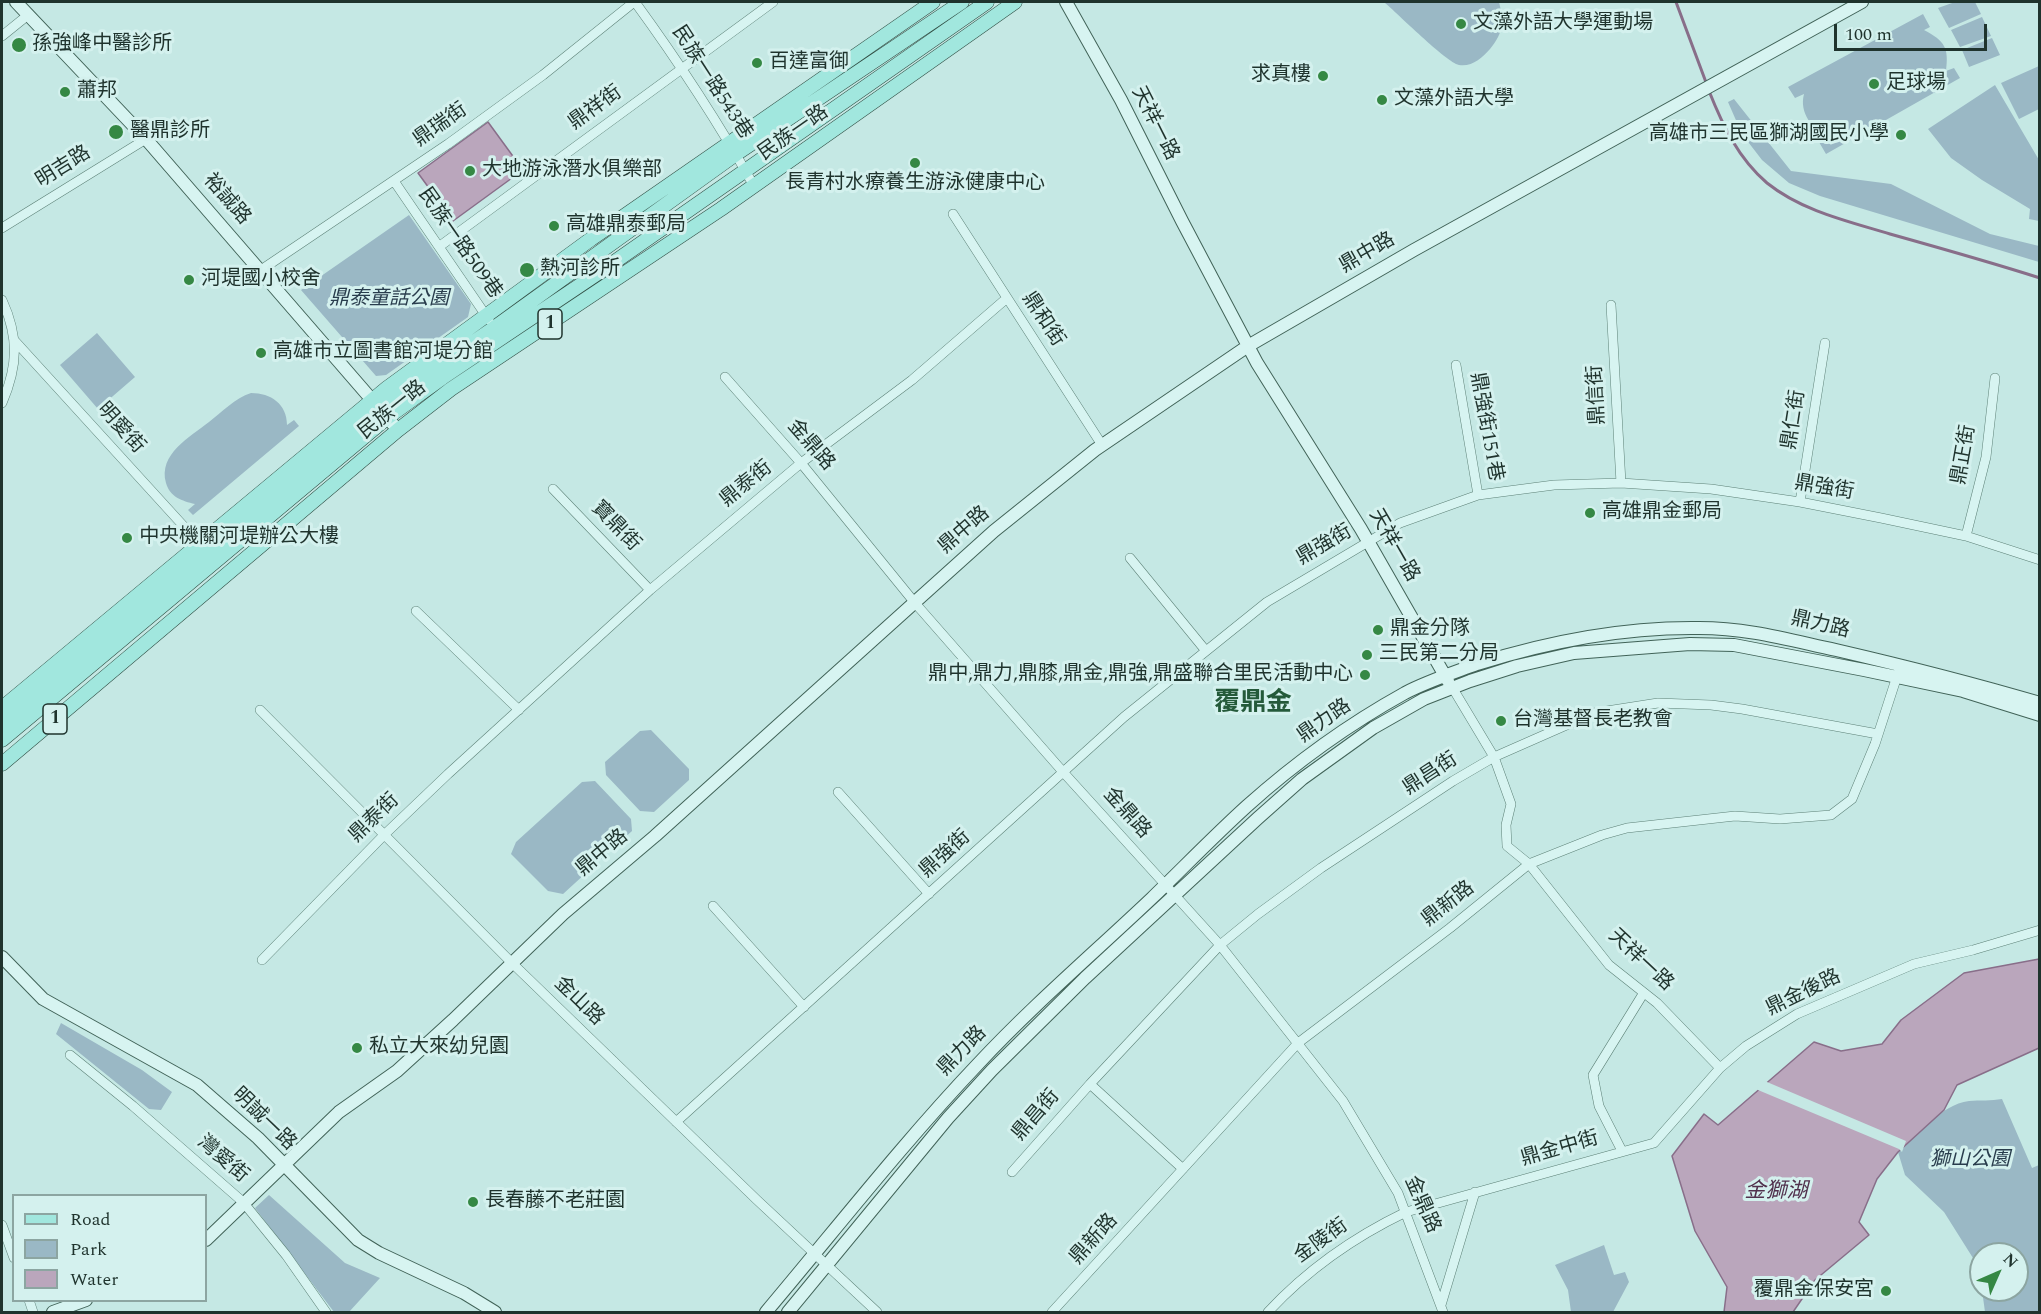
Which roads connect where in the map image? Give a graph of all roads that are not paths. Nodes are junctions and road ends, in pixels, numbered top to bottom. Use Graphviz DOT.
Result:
graph roads {
  1 [pos="16,2"];
  2 [pos="634,2"];
  3 [pos="773,2"];
  4 [pos="933,2"];
  5 [pos="962,2"];
  6 [pos="987,2"];
  7 [pos="1015,2"];
  8 [pos="1066,2"];
  9 [pos="1862,2"];
  10 [pos="28,15"];
  11 [pos="2,36"];
  12 [pos="683,68"];
  13 [pos="146,139"];
  14 [pos="733,148"];
  15 [pos="745,170"];
  16 [pos="394,182"];
  17 [pos="754,186"];
  18 [pos="953,214"];
  19 [pos="2,228"];
  20 [pos="440,246"];
  21 [pos="261,270"];
  22 [pos="1007,298"];
  23 [pos="2,300"];
  24 [pos="1611,305"];
  25 [pos="486,316"];
  26 [pos="495,328"];
  27 [pos="14,340"];
  28 [pos="1825,344"];
  29 [pos="1248,346"];
  30 [pos="1456,365"];
  31 [pos="725,377"];
  32 [pos="1995,378"];
  33 [pos="2,403"];
  34 [pos="380,408"];
  35 [pos="398,430"];
  36 [pos="1102,445"];
  37 [pos="801,463"];
  38 [pos="1621,483"];
  39 [pos="553,489"];
  40 [pos="1478,495"];
  41 [pos="1800,502"];
  42 [pos="1966,537"];
  43 [pos="1368,542"];
  44 [pos="199,543"];
  45 [pos="1130,558"];
  46 [pos="2040,560"];
  47 [pos="651,590"];
  48 [pos="915,603"];
  49 [pos="416,611"];
  50 [pos="1206,651"];
  51 [pos="1899,671"];
  52 [pos="1445,675"];
  53 [pos="1452,687"];
  54 [pos="2040,703"];
  55 [pos="2,708"];
  56 [pos="260,710"];
  57 [pos="519,710"];
  58 [pos="2040,715"];
  59 [pos="2,723"];
  60 [pos="1878,734"];
  61 [pos="2,741"];
  62 [pos="13,754"];
  63 [pos="1494,757"];
  64 [pos="2,764"];
  65 [pos="1064,773"];
  66 [pos="838,792"];
  67 [pos="384,835"];
  68 [pos="1529,864"];
  69 [pos="1166,885"];
  70 [pos="929,894"];
  71 [pos="1175,896"];
  72 [pos="713,906"];
  73 [pos="2040,930"];
  74 [pos="1220,945"];
  75 [pos="2,957"];
  76 [pos="262,960"];
  77 [pos="511,962"];
  78 [pos="1643,994"];
  79 [pos="804,1007"];
  80 [pos="1298,1043"];
  81 [pos="70,1055"];
  82 [pos="1720,1068"];
  83 [pos="1090,1084"];
  84 [pos="676,1122"];
  85 [pos="1622,1151"];
  86 [pos="282,1165"];
  87 [pos="1183,1169"];
  88 [pos="1012,1172"];
  89 [pos="1475,1192"];
  90 [pos="243,1202"];
  91 [pos="1406,1212"];
  92 [pos="2,1225"];
  93 [pos="207,1239"];
  94 [pos="12,1252"];
  95 [pos="814,1254"];
  96 [pos="826,1265"];
  97 [pos="80,1302"];
  98 [pos="1442,1309"];
  99 [pos="872,1311"];
  100 [pos="53,1312"];
  101 [pos="326,1312"];
  102 [pos="495,1312"];
  103 [pos="766,1312"];
  104 [pos="788,1312"];
  105 [pos="1052,1312"];
  106 [pos="1268,1312"];
  1 -- 10 [label="street, 裕誠路"];
  2 -- 12 [label="street, 民族一路543巷"];
  2 -- 16 [label="street, 鼎瑞街"];
  3 -- 12 [label="street, 鼎祥街"];
  4 -- 14 [label="main road, 民族一路 / 1"];
  5 -- 14 [label="main road, 民族一路 / 1"];
  6 -- 15 [label="main road, 民族一路 / 1"];
  7 -- 17 [label="main road, 民族一路 / 1"];
  8 -- 29 [label="street, 天祥一路"];
  9 -- 29 [label="street, 鼎中路"];
  10 -- 11 [label="street"];
  10 -- 13 [label="street, 裕誠路"];
  12 -- 14 [label="street, 民族一路543巷"];
  12 -- 20 [label="street, 鼎祥街"];
  13 -- 19 [label="street, 明吉路"];
  13 -- 21 [label="street, 裕誠路"];
  14 -- 15 [label="street, 民族一路543巷"];
  14 -- 25 [label="main road, 民族一路 / 1"];
  14 -- 26 [label="main road, 民族一路 / 1"];
  15 -- 17 [label="street, 民族一路543巷"];
  15 -- 34 [label="main road, 民族一路 / 1"];
  16 -- 20 [label="street, 民族一路509巷"];
  16 -- 21 [label="street, 鼎瑞街"];
  17 -- 35 [label="main road, 民族一路 / 1"];
  18 -- 22 [label="street, 鼎和街"];
  20 -- 25 [label="street, 民族一路509巷"];
  21 -- 34 [label="street, 裕誠路"];
  22 -- 36 [label="street, 鼎和街"];
  22 -- 37 [label="street, 鼎泰街"];
  23 -- 27 [label="street"];
  24 -- 38 [label="street, 鼎信街"];
  25 -- 26 [label="street, 民族一路509巷"];
  25 -- 34 [label="main road, 民族一路 / 1"];
  26 -- 34 [label="main road, 民族一路 / 1"];
  27 -- 33 [label="street"];
  27 -- 44 [label="street, 明愛街"];
  28 -- 41 [label="street, 鼎仁街"];
  29 -- 36 [label="street, 鼎中路"];
  29 -- 43 [label="street, 天祥一路"];
  30 -- 40 [label="street, 鼎強街151巷"];
  31 -- 37 [label="street, 金鼎路"];
  32 -- 42 [label="street, 鼎正街"];
  34 -- 35 [label="street, 裕誠路"];
  34 -- 44 [label="main road, 民族一路 / 1"];
  34 -- 59 [label="main road, 民族一路 / 1"];
  34 -- 61 [label="main road, 民族一路 / 1"];
  35 -- 62 [label="main road, 民族一路 / 1"];
  36 -- 48 [label="street, 鼎中路"];
  37 -- 47 [label="street, 鼎泰街"];
  37 -- 48 [label="street, 金鼎路"];
  38 -- 40 [label="street, 鼎強街"];
  38 -- 41 [label="street, 鼎強街"];
  39 -- 47 [label="street, 寶鼎街"];
  40 -- 43 [label="street, 鼎強街"];
  41 -- 42 [label="street, 鼎強街"];
  42 -- 46 [label="street, 鼎強街"];
  43 -- 50 [label="street, 鼎強街"];
  43 -- 52 [label="street, 天祥一路"];
  44 -- 55 [label="main road, 民族一路 / 1"];
  45 -- 50 [label="street"];
  47 -- 57 [label="street, 鼎泰街"];
  48 -- 65 [label="street, 金鼎路"];
  48 -- 77 [label="street, 鼎中路"];
  49 -- 57 [label="street"];
  50 -- 65 [label="street, 鼎強街"];
  51 -- 52 [label="street, 鼎力路"];
  51 -- 53 [label="street, 鼎力路"];
  51 -- 54 [label="street, 鼎力路"];
  51 -- 58 [label="street, 鼎力路"];
  51 -- 60 [label="street, 鼎新路"];
  52 -- 53 [label="street, 天祥一路"];
  52 -- 69 [label="street, 鼎力路"];
  53 -- 63 [label="street, 天祥一路"];
  53 -- 71 [label="street, 鼎力路"];
  56 -- 67 [label="street, 金山路"];
  57 -- 67 [label="street, 鼎泰街"];
  60 -- 63 [label="street, 鼎昌街"];
  60 -- 68 [label="street, 鼎新路"];
  61 -- 62 [label="main road"];
  62 -- 64 [label="main road, 民族一路 / 1"];
  63 -- 68 [label="street, 天祥一路"];
  63 -- 74 [label="street, 鼎昌街"];
  65 -- 69 [label="street, 金鼎路"];
  65 -- 70 [label="street, 鼎強街"];
  66 -- 70 [label="street"];
  67 -- 76 [label="street, 鼎泰街"];
  67 -- 77 [label="street, 金山路"];
  68 -- 78 [label="street, 天祥一路"];
  68 -- 80 [label="street, 鼎新路"];
  69 -- 71 [label="street, 金鼎路"];
  69 -- 95 [label="street, 鼎力路"];
  70 -- 79 [label="street, 鼎強街"];
  71 -- 74 [label="street, 金鼎路"];
  71 -- 96 [label="street, 鼎力路"];
  72 -- 79 [label="street"];
  73 -- 82 [label="street, 鼎金後路"];
  74 -- 80 [label="street, 金鼎路"];
  74 -- 83 [label="street, 鼎昌街"];
  75 -- 86 [label="street, 明誠一路"];
  77 -- 84 [label="street, 金山路"];
  77 -- 86 [label="street, 鼎中路"];
  78 -- 82 [label="street, 天祥一路"];
  78 -- 85 [label="street, 鼎金中街"];
  79 -- 84 [label="street, 鼎強街"];
  80 -- 87 [label="street, 鼎新路"];
  80 -- 91 [label="street, 金鼎路"];
  81 -- 90 [label="street, 灣愛街"];
  82 -- 85 [label="street, 鼎金後路"];
  83 -- 87 [label="street"];
  83 -- 88 [label="street, 鼎昌街"];
  84 -- 95 [label="street, 金山路"];
  85 -- 89 [label="street, 鼎金中街"];
  86 -- 90 [label="street, 鼎中路"];
  86 -- 102 [label="street, 明誠一路"];
  87 -- 105 [label="street, 鼎新路"];
  89 -- 91 [label="street, 鼎金中街"];
  89 -- 98 [label="street"];
  90 -- 93 [label="street, 鼎中路"];
  90 -- 101 [label="street, 灣愛街"];
  91 -- 98 [label="street, 金鼎路"];
  91 -- 106 [label="street, 金陵街"];
  92 -- 94 [label="street"];
  95 -- 96 [label="street, 金山路"];
  95 -- 103 [label="street, 鼎力路"];
  96 -- 99 [label="street, 金山路"];
  96 -- 104 [label="street, 鼎力路"];
  97 -- 100 [label="street"];
}
